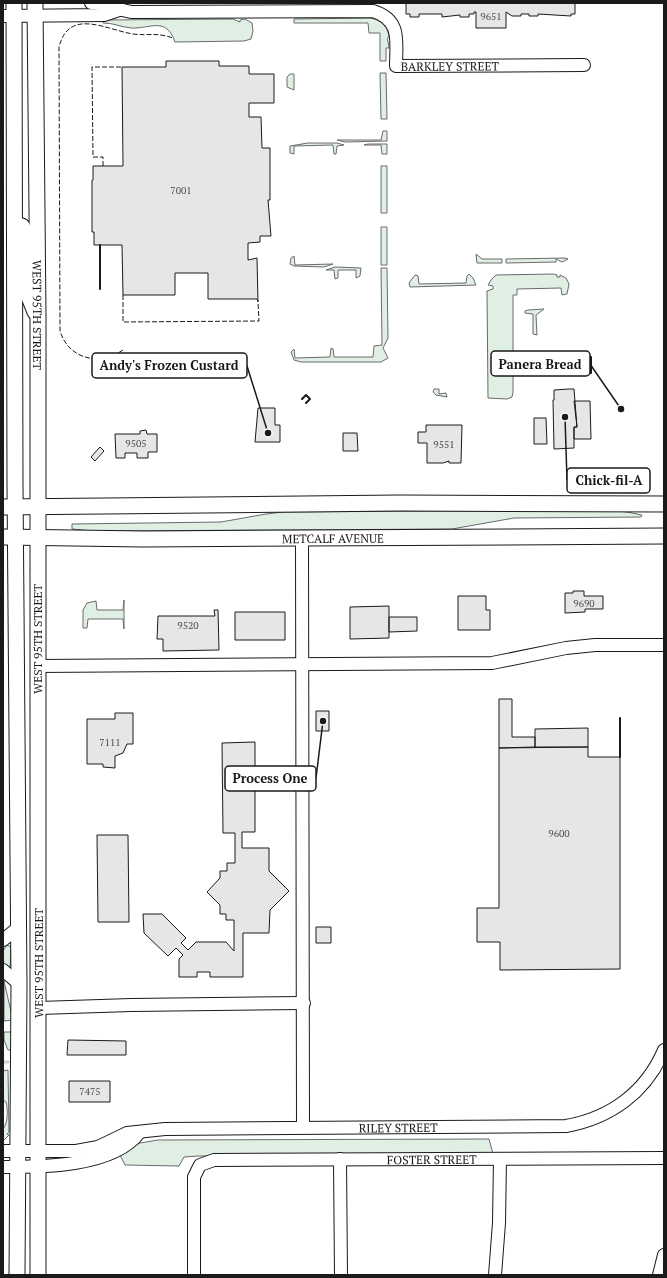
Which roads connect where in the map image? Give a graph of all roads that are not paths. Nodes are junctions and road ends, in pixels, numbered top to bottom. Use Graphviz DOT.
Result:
graph roads {
  1 [pos="91,3"];
  2 [pos="35,9"];
  3 [pos="119,10"];
  4 [pos="10,11"];
  5 [pos="584,65"];
  6 [pos="14,225"];
  7 [pos="38,316"];
  8 [pos="664,504"];
  9 [pos="9,507"];
  10 [pos="37,507"];
  11 [pos="37,536"];
  12 [pos="664,536"];
  13 [pos="9,537"];
  14 [pos="302,538"];
  15 [pos="664,645"];
  16 [pos="303,664"];
  17 [pos="37,666"];
  18 [pos="19,927"];
  19 [pos="3,940"];
  20 [pos="3,970"];
  21 [pos="19,984"];
  22 [pos="304,1003"];
  23 [pos="39,1008"];
  24 [pos="664,1050"];
  25 [pos="303,1127"];
  26 [pos="3,1151"];
  27 [pos="19,1151"];
  28 [pos="664,1158"];
  29 [pos="37,1159"];
  30 [pos="340,1159"];
  31 [pos="500,1159"];
  32 [pos="3,1167"];
  33 [pos="19,1167"];
  34 [pos="664,1255"];
  35 [pos="17,1275"];
  36 [pos="38,1275"];
  37 [pos="194,1275"];
  38 [pos="341,1275"];
  39 [pos="495,1275"];
  40 [pos="659,1275"];
  1 -- 3 [label="street, BARKLEY STREET"];
  2 -- 3 [label="street, BARKLEY STREET"];
  2 -- 4 [label="street, BARKLEY STREET"];
  2 -- 7 [label="main road, WEST 95TH STREET"];
  3 -- 5 [label="street, BARKLEY STREET"];
  4 -- 6 [label="main road, WEST 95TH STREET"];
  6 -- 7 [label="main road"];
  6 -- 9 [label="main road, WEST 95TH STREET"];
  7 -- 10 [label="main road, WEST 95TH STREET"];
  8 -- 10 [label="main road"];
  9 -- 10 [label="main road"];
  9 -- 13 [label="main road, WEST 95TH STREET"];
  10 -- 11 [label="main road, WEST 95TH STREET"];
  11 -- 13 [label="main road, METCALF AVENUE"];
  11 -- 14 [label="main road, METCALF AVENUE"];
  11 -- 17 [label="main road, WEST 95TH STREET"];
  12 -- 14 [label="main road, METCALF AVENUE"];
  13 -- 18 [label="main road, WEST 95TH STREET"];
  14 -- 16 [label="street"];
  15 -- 16 [label="street"];
  16 -- 17 [label="street"];
  16 -- 22 [label="street"];
  17 -- 23 [label="main road, WEST 95TH STREET"];
  18 -- 19 [label="street"];
  18 -- 21 [label="main road, WEST 95TH STREET"];
  20 -- 21 [label="street"];
  21 -- 27 [label="main road, WEST 95TH STREET"];
  22 -- 23 [label="street"];
  22 -- 25 [label="street"];
  23 -- 29 [label="main road, WEST 95TH STREET"];
  24 -- 25 [label="street, RILEY STREET"];
  25 -- 29 [label="street, RILEY STREET"];
  26 -- 27 [label="street"];
  27 -- 29 [label="street"];
  27 -- 33 [label="main road, WEST 95TH STREET"];
  28 -- 31 [label="street, FOSTER STREET"];
  29 -- 33 [label="street"];
  29 -- 36 [label="main road, WEST 95TH STREET"];
  30 -- 31 [label="street, FOSTER STREET"];
  30 -- 37 [label="street, FOSTER STREET"];
  30 -- 38 [label="street"];
  31 -- 39 [label="street"];
  32 -- 33 [label="street"];
  33 -- 35 [label="main road, WEST 95TH STREET"];
  34 -- 40 [label="street"];
}
